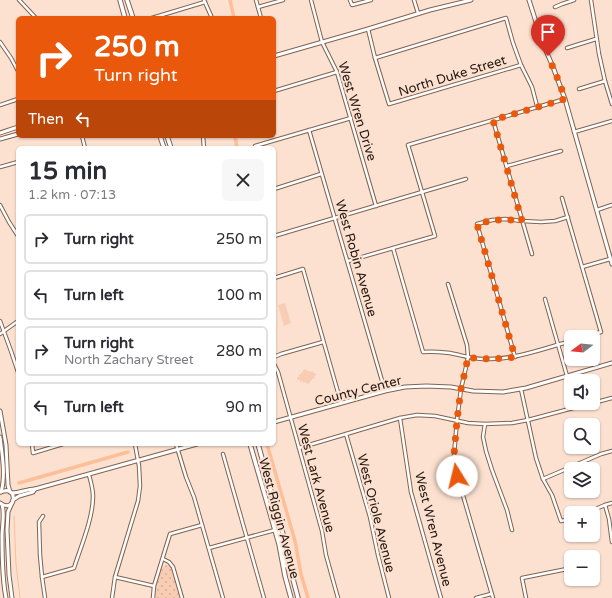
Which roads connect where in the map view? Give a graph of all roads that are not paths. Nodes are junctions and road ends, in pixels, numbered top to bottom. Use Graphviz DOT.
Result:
graph roads {
  1 [pos="19,0"];
  2 [pos="120,0"];
  3 [pos="127,0"];
  4 [pos="256,0"];
  5 [pos="283,0"];
  6 [pos="310,0"];
  7 [pos="350,0"];
  8 [pos="371,0"];
  9 [pos="414,0"];
  10 [pos="471,0"];
  11 [pos="529,0"];
  12 [pos="574,0"];
  13 [pos="591,0"];
  14 [pos="205,1"];
  15 [pos="258,7"];
  16 [pos="555,7"];
  17 [pos="418,13"];
  18 [pos="35,16"];
  19 [pos="124,16"];
  20 [pos="132,16"];
  21 [pos="158,16"];
  22 [pos="211,16"];
  23 [pos="260,16"];
  24 [pos="368,29"];
  25 [pos="596,39"];
  26 [pos="0,42"];
  27 [pos="322,42"];
  28 [pos="567,48"];
  29 [pos="276,55"];
  30 [pos="375,58"];
  31 [pos="521,65"];
  32 [pos="16,67"];
  33 [pos="337,72"];
  34 [pos="605,81"];
  35 [pos="579,89"];
  36 [pos="276,90"];
  37 [pos="565,99"];
  38 [pos="16,100"];
  39 [pos="612,104"];
  40 [pos="0,105"];
  41 [pos="537,106"];
  42 [pos="351,118"];
  43 [pos="493,120"];
  44 [pos="612,121"];
  45 [pos="16,128"];
  46 [pos="309,130"];
  47 [pos="574,132"];
  48 [pos="0,133"];
  49 [pos="16,135"];
  50 [pos="0,139"];
  51 [pos="255,146"];
  52 [pos="561,151"];
  53 [pos="16,163"];
  54 [pos="506,166"];
  55 [pos="0,167"];
  56 [pos="321,174"];
  57 [pos="466,179"];
  58 [pos="276,188"];
  59 [pos="422,192"];
  60 [pos="562,198"];
  61 [pos="0,205"];
  62 [pos="612,205"];
  63 [pos="376,206"];
  64 [pos="597,210"];
  65 [pos="568,217"];
  66 [pos="335,218"];
  67 [pos="522,221"];
  68 [pos="16,233"];
  69 [pos="276,235"];
  70 [pos="393,248"];
  71 [pos="532,254"];
  72 [pos="610,258"];
  73 [pos="348,262"];
  74 [pos="612,264"];
  75 [pos="582,267"];
  76 [pos="276,277"];
  77 [pos="448,284"];
  78 [pos="545,299"];
  79 [pos="0,321"];
  80 [pos="16,322"];
  81 [pos="4,331"];
  82 [pos="600,332"];
  83 [pos="0,334"];
  84 [pos="323,342"];
  85 [pos="564,343"];
  86 [pos="558,345"];
  87 [pos="276,356"];
  88 [pos="468,357"];
  89 [pos="515,357"];
  90 [pos="612,363"];
  91 [pos="16,366"];
  92 [pos="276,368"];
  93 [pos="566,374"];
  94 [pos="574,374"];
  95 [pos="564,377"];
  96 [pos="461,389"];
  97 [pos="521,389"];
  98 [pos="385,391"];
  99 [pos="612,398"];
  100 [pos="600,401"];
  101 [pos="341,404"];
  102 [pos="0,410"];
  103 [pos="566,410"];
  104 [pos="291,418"];
  105 [pos="400,418"];
  106 [pos="457,420"];
  107 [pos="528,420"];
  108 [pos="276,422"];
  109 [pos="484,424"];
  110 [pos="346,434"];
  111 [pos="0,437"];
  112 [pos="32,446"];
  113 [pos="56,446"];
  114 [pos="134,446"];
  115 [pos="177,446"];
  116 [pos="191,446"];
  117 [pos="251,446"];
  118 [pos="259,446"];
  119 [pos="299,448"];
  120 [pos="178,450"];
  121 [pos="612,451"];
  122 [pos="223,454"];
  123 [pos="138,461"];
  124 [pos="89,475"];
  125 [pos="543,479"];
  126 [pos="36,490"];
  127 [pos="10,492"];
  128 [pos="1,493"];
  129 [pos="13,502"];
  130 [pos="612,503"];
  131 [pos="1,504"];
  132 [pos="605,505"];
  133 [pos="600,507"];
  134 [pos="43,516"];
  135 [pos="564,520"];
  136 [pos="202,525"];
  137 [pos="274,530"];
  138 [pos="512,530"];
  139 [pos="247,538"];
  140 [pos="612,542"];
  141 [pos="209,548"];
  142 [pos="163,559"];
  143 [pos="564,569"];
  144 [pos="291,572"];
  145 [pos="9,577"];
  146 [pos="42,577"];
  147 [pos="115,577"];
  148 [pos="2,578"];
  149 [pos="154,586"];
  150 [pos="491,594"];
  151 [pos="6,598"];
  152 [pos="12,598"];
  153 [pos="45,598"];
  154 [pos="112,598"];
  155 [pos="153,598"];
  156 [pos="182,598"];
  157 [pos="223,598"];
  158 [pos="264,598"];
  159 [pos="291,598"];
  160 [pos="298,598"];
  161 [pos="338,598"];
  162 [pos="389,598"];
  163 [pos="441,598"];
  164 [pos="476,598"];
  165 [pos="493,598"];
  166 [pos="526,598"];
  1 -- 18 [label="street"];
  2 -- 19 [label="main road"];
  3 -- 20 [label="main road"];
  4 -- 15 [label="street"];
  5 -- 15 [label="street"];
  6 -- 27 [label="street, West Wren Drive"];
  7 -- 8 [label="street"];
  9 -- 17 [label="street"];
  10 -- 17 [label="street"];
  11 -- 37 [label="street"];
  12 -- 16 [label="street"];
  13 -- 25 [label="street"];
  14 -- 21 [label="street"];
  14 -- 22 [label="street"];
  15 -- 23 [label="street"];
  17 -- 24 [label="street"];
  24 -- 27 [label="street"];
  24 -- 30 [label="street"];
  25 -- 28 [label="street"];
  25 -- 34 [label="street"];
  26 -- 32 [label="street"];
  27 -- 29 [label="street"];
  27 -- 33 [label="street, West Wren Drive"];
  30 -- 31 [label="street, North Duke Street"];
  30 -- 31 [label="street"];
  31 -- 41 [label="street"];
  33 -- 36 [label="street"];
  33 -- 42 [label="street, West Wren Drive"];
  34 -- 35 [label="street"];
  34 -- 39 [label="street"];
  37 -- 41 [label="street"];
  37 -- 47 [label="street"];
  38 -- 40 [label="street"];
  41 -- 43 [label="street"];
  42 -- 46 [label="street"];
  42 -- 63 [label="street, West Wren Drive"];
  43 -- 54 [label="street"];
  43 -- 59 [label="street"];
  44 -- 47 [label="street"];
  45 -- 48 [label="street"];
  46 -- 51 [label="street"];
  46 -- 56 [label="street, West Robin Avenue"];
  47 -- 64 [label="street"];
  49 -- 50 [label="street"];
  52 -- 54 [label="street"];
  53 -- 55 [label="street"];
  54 -- 67 [label="street"];
  56 -- 58 [label="street"];
  56 -- 66 [label="street, West Robin Avenue"];
  57 -- 59 [label="street"];
  59 -- 63 [label="street"];
  59 -- 70 [label="street"];
  60 -- 65 [label="street"];
  61 -- 68 [label="street"];
  62 -- 64 [label="street"];
  63 -- 66 [label="street"];
  64 -- 72 [label="street"];
  65 -- 67 [label="street"];
  65 -- 75 [label="street"];
  66 -- 69 [label="street"];
  66 -- 73 [label="street, West Robin Avenue"];
  67 -- 71 [label="street"];
  67 -- 89 [label="street"];
  70 -- 73 [label="street"];
  70 -- 88 [label="street"];
  72 -- 74 [label="street"];
  72 -- 75 [label="street"];
  73 -- 98 [label="street, West Robin Avenue"];
  75 -- 82 [label="street"];
  76 -- 84 [label="street"];
  77 -- 88 [label="street"];
  78 -- 86 [label="street"];
  79 -- 81 [label="street"];
  80 -- 81 [label="street"];
  81 -- 83 [label="street"];
  81 -- 91 [label="street"];
  84 -- 87 [label="street"];
  84 -- 101 [label="street"];
  85 -- 86 [label="street"];
  86 -- 89 [label="street"];
  86 -- 93 [label="street"];
  88 -- 89 [label="street"];
  88 -- 96 [label="street"];
  90 -- 94 [label="street, County Center"];
  92 -- 104 [label="street, West Lark Avenue"];
  95 -- 97 [label="street, County Center"];
  96 -- 97 [label="street, County Center"];
  96 -- 98 [label="street, County Center"];
  96 -- 106 [label="street"];
  97 -- 107 [label="street"];
  98 -- 101 [label="street, County Center"];
  99 -- 100 [label="street"];
  101 -- 104 [label="street, County Center"];
  102 -- 127 [label="street"];
  103 -- 107 [label="street"];
  104 -- 108 [label="street, County Center"];
  104 -- 119 [label="street, West Lark Avenue"];
  105 -- 106 [label="street"];
  105 -- 110 [label="street"];
  105 -- 163 [label="street, West Wren Avenue"];
  106 -- 109 [label="street"];
  106 -- 150 [label="street"];
  107 -- 109 [label="street"];
  107 -- 125 [label="street"];
  109 -- 138 [label="street"];
  110 -- 119 [label="street"];
  110 -- 162 [label="street, West Oriole Avenue"];
  111 -- 128 [label="street"];
  112 -- 113 [label="street"];
  114 -- 123 [label="street"];
  115 -- 120 [label="street"];
  116 -- 120 [label="street"];
  117 -- 137 [label="main road, West Riggin Avenue"];
  118 -- 144 [label="main road, West Riggin Avenue"];
  119 -- 161 [label="street, West Lark Avenue"];
  120 -- 123 [label="street"];
  120 -- 136 [label="street"];
  121 -- 125 [label="street"];
  122 -- 139 [label="street"];
  123 -- 124 [label="street"];
  123 -- 147 [label="street"];
  124 -- 126 [label="street"];
  124 -- 146 [label="street"];
  125 -- 135 [label="street"];
  126 -- 127 [label="street"];
  126 -- 129 [label="street"];
  127 -- 128 [label="street"];
  127 -- 129 [label="street"];
  129 -- 131 [label="street"];
  129 -- 145 [label="street"];
  130 -- 132 [label="street"];
  131 -- 148 [label="street"];
  132 -- 133 [label="street"];
  132 -- 140 [label="street"];
  134 -- 146 [label="street"];
  136 -- 141 [label="street"];
  136 -- 142 [label="street"];
  137 -- 139 [label="street"];
  137 -- 144 [label="main road"];
  137 -- 159 [label="main road, West Riggin Avenue"];
  139 -- 141 [label="street"];
  139 -- 158 [label="street"];
  141 -- 157 [label="street"];
  142 -- 149 [label="street"];
  142 -- 156 [label="street"];
  143 -- 166 [label="street"];
  144 -- 160 [label="main road, West Riggin Avenue"];
  145 -- 148 [label="street"];
  145 -- 152 [label="street"];
  146 -- 153 [label="street"];
  147 -- 149 [label="street"];
  147 -- 154 [label="street"];
  148 -- 151 [label="street"];
  149 -- 155 [label="street"];
  150 -- 164 [label="street"];
  150 -- 165 [label="street"];
}
